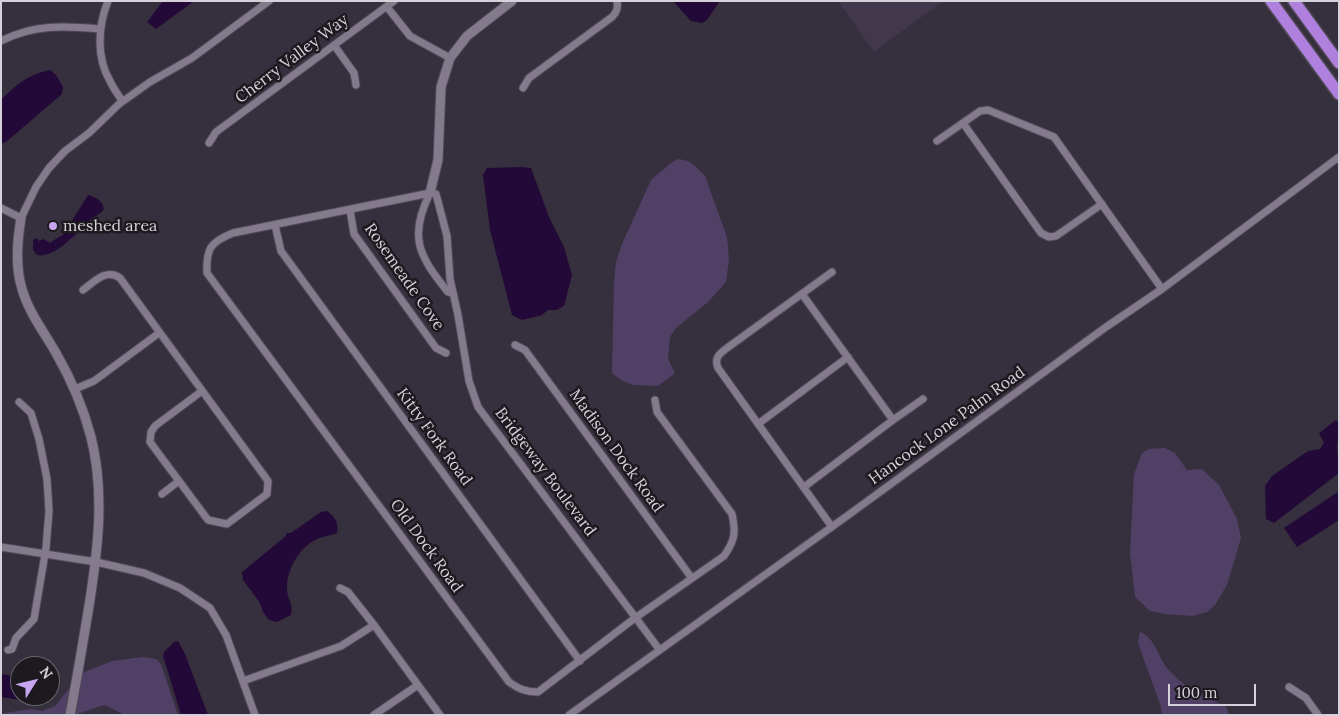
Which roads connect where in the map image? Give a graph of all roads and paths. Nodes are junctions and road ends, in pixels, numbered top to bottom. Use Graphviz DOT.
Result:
graph roads {
  1 [pos="108,1"];
  2 [pos="269,1"];
  3 [pos="394,1"];
  4 [pos="512,1"];
  5 [pos="617,1"];
  6 [pos="1271,1"];
  7 [pos="1294,1"];
  8 [pos="387,7"];
  9 [pos="100,29"];
  10 [pos="1,41"];
  11 [pos="334,45"];
  12 [pos="450,58"];
  13 [pos="1339,63"];
  14 [pos="356,85"];
  15 [pos="523,88"];
  16 [pos="1339,94"];
  17 [pos="122,101"];
  18 [pos="963,123"];
  19 [pos="937,141"];
  20 [pos="209,143"];
  21 [pos="1339,157"];
  22 [pos="430,193"];
  23 [pos="1102,204"];
  24 [pos="1,208"];
  25 [pos="350,210"];
  26 [pos="21,218"];
  27 [pos="275,225"];
  28 [pos="832,272"];
  29 [pos="1162,289"];
  30 [pos="83,290"];
  31 [pos="453,293"];
  32 [pos="802,294"];
  33 [pos="159,333"];
  34 [pos="515,345"];
  35 [pos="446,353"];
  36 [pos="848,357"];
  37 [pos="75,389"];
  38 [pos="202,392"];
  39 [pos="922,399"];
  40 [pos="655,400"];
  41 [pos="19,402"];
  42 [pos="894,420"];
  43 [pos="758,424"];
  44 [pos="179,481"];
  45 [pos="804,487"];
  46 [pos="162,494"];
  47 [pos="832,527"];
  48 [pos="1,546"];
  49 [pos="46,554"];
  50 [pos="96,562"];
  51 [pos="692,578"];
  52 [pos="340,588"];
  53 [pos="635,618"];
  54 [pos="374,625"];
  55 [pos="659,649"];
  56 [pos="8,650"];
  57 [pos="580,661"];
  58 [pos="243,681"];
  59 [pos="418,684"];
  60 [pos="1289,687"];
  61 [pos="70,715"];
  62 [pos="256,715"];
  63 [pos="374,715"];
  64 [pos="440,715"];
  65 [pos="569,715"];
  66 [pos="1318,715"];
  1 -- 9 [label="street"];
  2 -- 17 [label="street"];
  3 -- 8 [label="street, Cherry Valley Way"];
  4 -- 12 [label="street"];
  5 -- 15 [label="street"];
  6 -- 16 [label="highway"];
  7 -- 13 [label="highway"];
  8 -- 11 [label="street, Cherry Valley Way"];
  8 -- 12 [label="street"];
  9 -- 10 [label="street"];
  9 -- 17 [label="street"];
  11 -- 14 [label="street"];
  11 -- 20 [label="street, Cherry Valley Way"];
  12 -- 22 [label="street"];
  17 -- 26 [label="street"];
  18 -- 19 [label="street"];
  18 -- 23 [label="street"];
  18 -- 23 [label="street"];
  21 -- 29 [label="street, Hancock Lone Palm Road"];
  22 -- 25 [label="street, Old Dock Road"];
  22 -- 31 [label="street, Bridgeway Boulevard"];
  22 -- 31 [label="street"];
  23 -- 29 [label="street"];
  24 -- 26 [label="street"];
  25 -- 27 [label="street, Old Dock Road"];
  25 -- 35 [label="street, Rosemeade Cove"];
  26 -- 37 [label="street"];
  27 -- 57 [label="street, Kitty Fork Road"];
  27 -- 57 [label="street, Old Dock Road"];
  28 -- 32 [label="street"];
  29 -- 47 [label="street, Hancock Lone Palm Road"];
  30 -- 33 [label="street"];
  31 -- 53 [label="street, Bridgeway Boulevard"];
  32 -- 36 [label="street"];
  32 -- 43 [label="street"];
  33 -- 37 [label="street"];
  33 -- 38 [label="street"];
  34 -- 51 [label="street, Madison Dock Road"];
  36 -- 42 [label="street"];
  36 -- 43 [label="street"];
  37 -- 50 [label="street"];
  38 -- 44 [label="street"];
  38 -- 44 [label="street"];
  39 -- 42 [label="street"];
  40 -- 51 [label="street, Old Dock Road"];
  41 -- 49 [label="street"];
  42 -- 45 [label="street"];
  43 -- 45 [label="street"];
  44 -- 46 [label="street"];
  45 -- 47 [label="street"];
  47 -- 55 [label="street, Hancock Lone Palm Road"];
  48 -- 49 [label="street"];
  49 -- 50 [label="street"];
  49 -- 56 [label="street"];
  50 -- 58 [label="street"];
  50 -- 61 [label="street"];
  51 -- 53 [label="street, Old Dock Road"];
  52 -- 54 [label="street"];
  53 -- 55 [label="street, Bridgeway Boulevard"];
  53 -- 57 [label="street, Old Dock Road"];
  54 -- 58 [label="street"];
  54 -- 59 [label="street"];
  55 -- 65 [label="street, Hancock Lone Palm Road"];
  58 -- 62 [label="street"];
  59 -- 63 [label="street"];
  59 -- 64 [label="street"];
  60 -- 66 [label="street"];
}
